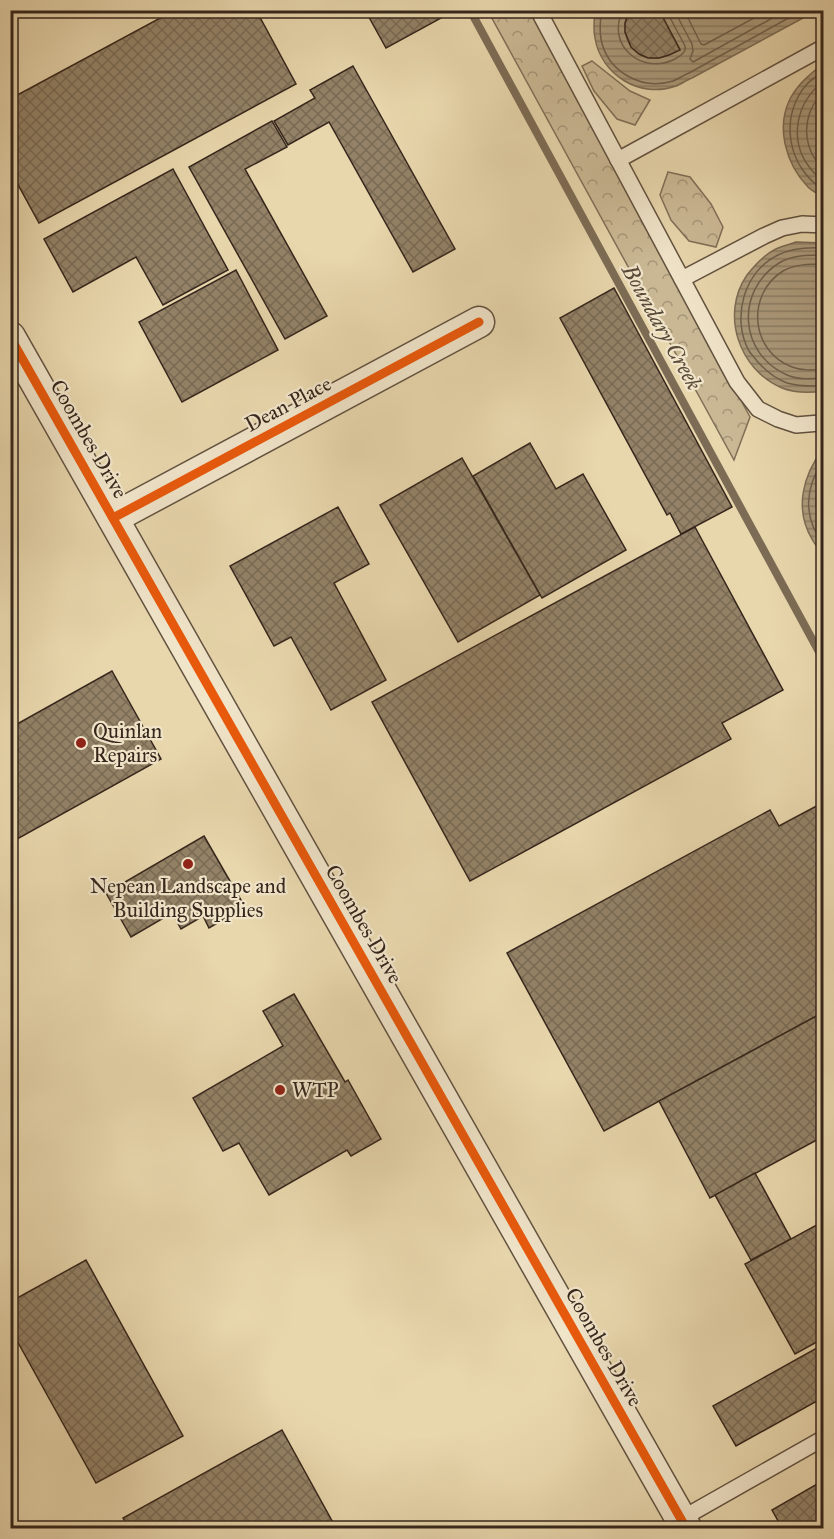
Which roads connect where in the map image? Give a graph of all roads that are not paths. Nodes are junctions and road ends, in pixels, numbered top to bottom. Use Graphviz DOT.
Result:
graph roads {
  1 [pos="538,10"];
  2 [pos="824,47"];
  3 [pos="618,160"];
  4 [pos="824,225"];
  5 [pos="682,279"];
  6 [pos="479,322"];
  7 [pos="10,337"];
  8 [pos="824,422"];
  9 [pos="113,518"];
  10 [pos="824,1438"];
  11 [pos="683,1524"];
  1 -- 3 [label="lane"];
  2 -- 3 [label="lane"];
  3 -- 5 [label="lane"];
  4 -- 5 [label="lane"];
  5 -- 8 [label="lane"];
  6 -- 9 [label="street, Dean Place"];
  7 -- 9 [label="street, Coombes Drive"];
  9 -- 11 [label="street, Coombes Drive"];
  10 -- 11 [label="lane"];
}
